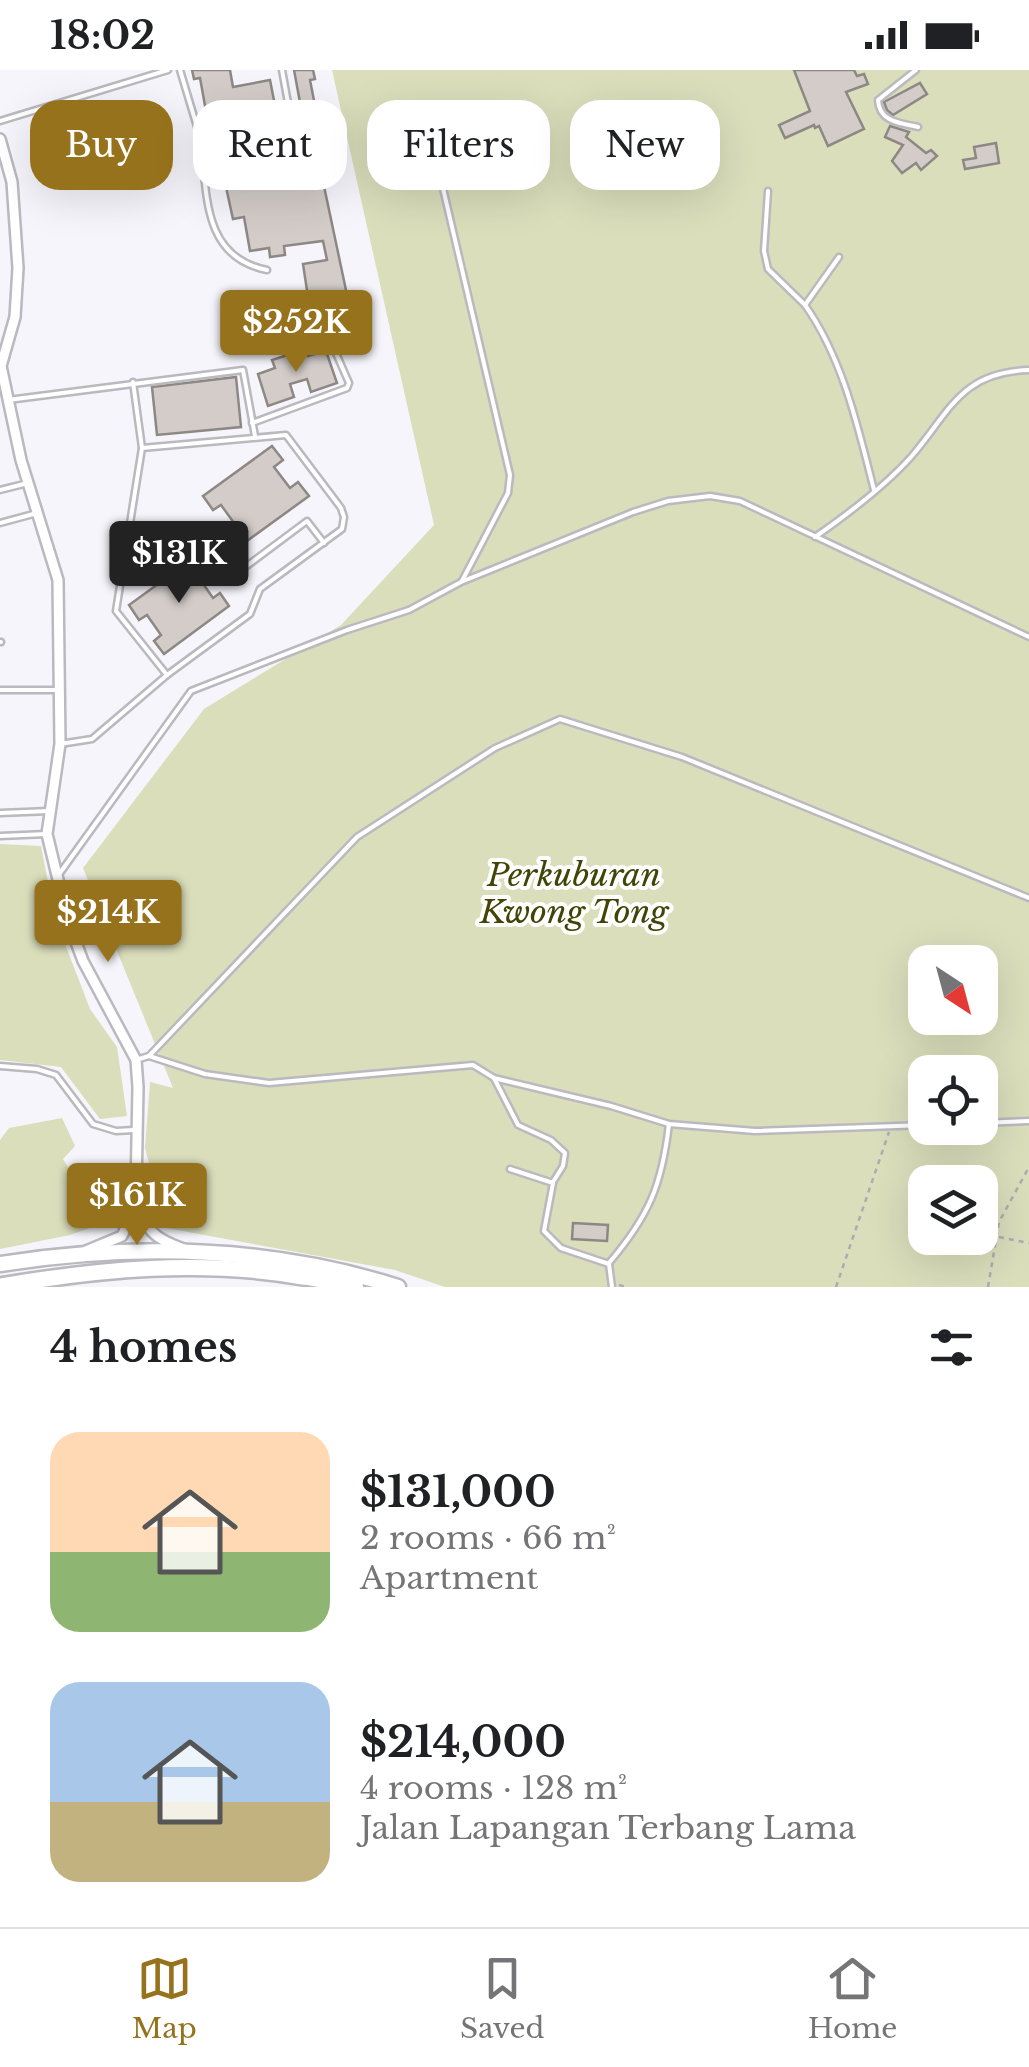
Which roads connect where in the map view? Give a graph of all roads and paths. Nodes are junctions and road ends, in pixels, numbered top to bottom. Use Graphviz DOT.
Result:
graph roads {
  1 [pos="166,70"];
  2 [pos="180,70"];
  3 [pos="282,70"];
  4 [pos="916,70"];
  5 [pos="287,100"];
  6 [pos="193,113"];
  7 [pos="0,121"];
  8 [pos="918,127"];
  9 [pos="0,138"];
  10 [pos="207,190"];
  11 [pos="443,190"];
  12 [pos="768,191"];
  13 [pos="839,257"];
  14 [pos="267,270"];
  15 [pos="805,305"];
  16 [pos="3,341"];
  17 [pos="332,344"];
  18 [pos="1029,370"];
  19 [pos="133,382"];
  20 [pos="8,400"];
  21 [pos="252,423"];
  22 [pos="255,436"];
  23 [pos="142,448"];
  24 [pos="28,483"];
  25 [pos="0,490"];
  26 [pos="874,490"];
  27 [pos="37,513"];
  28 [pos="0,523"];
  29 [pos="815,537"];
  30 [pos="324,544"];
  31 [pos="236,574"];
  32 [pos="461,582"];
  33 [pos="1029,637"];
  34 [pos="167,675"];
  35 [pos="0,690"];
  36 [pos="59,690"];
  37 [pos="60,744"];
  38 [pos="50,810"];
  39 [pos="0,813"];
  40 [pos="47,834"];
  41 [pos="0,836"];
  42 [pos="57,877"];
  43 [pos="1029,898"];
  44 [pos="150,1056"];
  45 [pos="136,1060"];
  46 [pos="0,1066"];
  47 [pos="494,1078"];
  48 [pos="1029,1121"];
  49 [pos="998,1122"];
  50 [pos="668,1124"];
  51 [pos="891,1126"];
  52 [pos="908,1126"];
  53 [pos="137,1130"];
  54 [pos="1029,1167"];
  55 [pos="510,1169"];
  56 [pos="552,1183"];
  57 [pos="136,1190"];
  58 [pos="998,1230"];
  59 [pos="998,1237"];
  60 [pos="1029,1244"];
  61 [pos="188,1250"];
  62 [pos="79,1254"];
  63 [pos="994,1255"];
  64 [pos="0,1264"];
  65 [pos="609,1264"];
  66 [pos="303,1278"];
  67 [pos="0,1286"];
  68 [pos="356,1287"];
  69 [pos="398,1287"];
  70 [pos="612,1287"];
  71 [pos="836,1287"];
  72 [pos="988,1287"];
  1 -- 7 [label="lane"];
  2 -- 6 [label="lane"];
  3 -- 5 [label="lane"];
  4 -- 8 [label="lane"];
  9 -- 16 [label="street"];
  10 -- 14 [label="lane"];
  11 -- 32 [label="lane"];
  12 -- 15 [label="lane"];
  13 -- 15 [label="lane"];
  15 -- 26 [label="lane"];
  16 -- 20 [label="street"];
  17 -- 21 [label="lane"];
  18 -- 26 [label="lane"];
  19 -- 20 [label="lane"];
  19 -- 21 [label="lane"];
  19 -- 23 [label="lane"];
  20 -- 24 [label="street"];
  21 -- 22 [label="lane"];
  22 -- 23 [label="lane"];
  22 -- 30 [label="lane"];
  23 -- 34 [label="lane"];
  24 -- 25 [label="lane"];
  24 -- 27 [label="street"];
  26 -- 29 [label="lane"];
  27 -- 28 [label="lane"];
  27 -- 36 [label="street"];
  29 -- 32 [label="lane"];
  29 -- 33 [label="lane"];
  30 -- 31 [label="lane"];
  30 -- 34 [label="lane"];
  32 -- 42 [label="lane"];
  34 -- 37 [label="lane"];
  35 -- 36 [label="lane"];
  36 -- 37 [label="street"];
  37 -- 38 [label="street"];
  38 -- 39 [label="lane"];
  38 -- 40 [label="street"];
  40 -- 41 [label="lane"];
  40 -- 42 [label="street"];
  42 -- 45 [label="street"];
  43 -- 44 [label="lane"];
  44 -- 45 [label="lane"];
  44 -- 47 [label="lane"];
  45 -- 53 [label="street"];
  46 -- 53 [label="lane"];
  47 -- 50 [label="lane"];
  47 -- 56 [label="lane"];
  48 -- 49 [label="lane"];
  50 -- 51 [label="lane"];
  50 -- 65 [label="lane"];
  51 -- 52 [label="lane"];
  51 -- 71 [label="path"];
  53 -- 57 [label="street"];
  54 -- 58 [label="path"];
  55 -- 56 [label="lane"];
  56 -- 65 [label="lane"];
  57 -- 61 [label="street"];
  57 -- 62 [label="street"];
  59 -- 60 [label="path"];
  61 -- 62 [label="main road"];
  61 -- 69 [label="main road"];
  62 -- 64 [label="main road"];
  63 -- 72 [label="path"];
  65 -- 70 [label="lane"];
  66 -- 67 [label="highway"];
  66 -- 68 [label="main road"];
}
